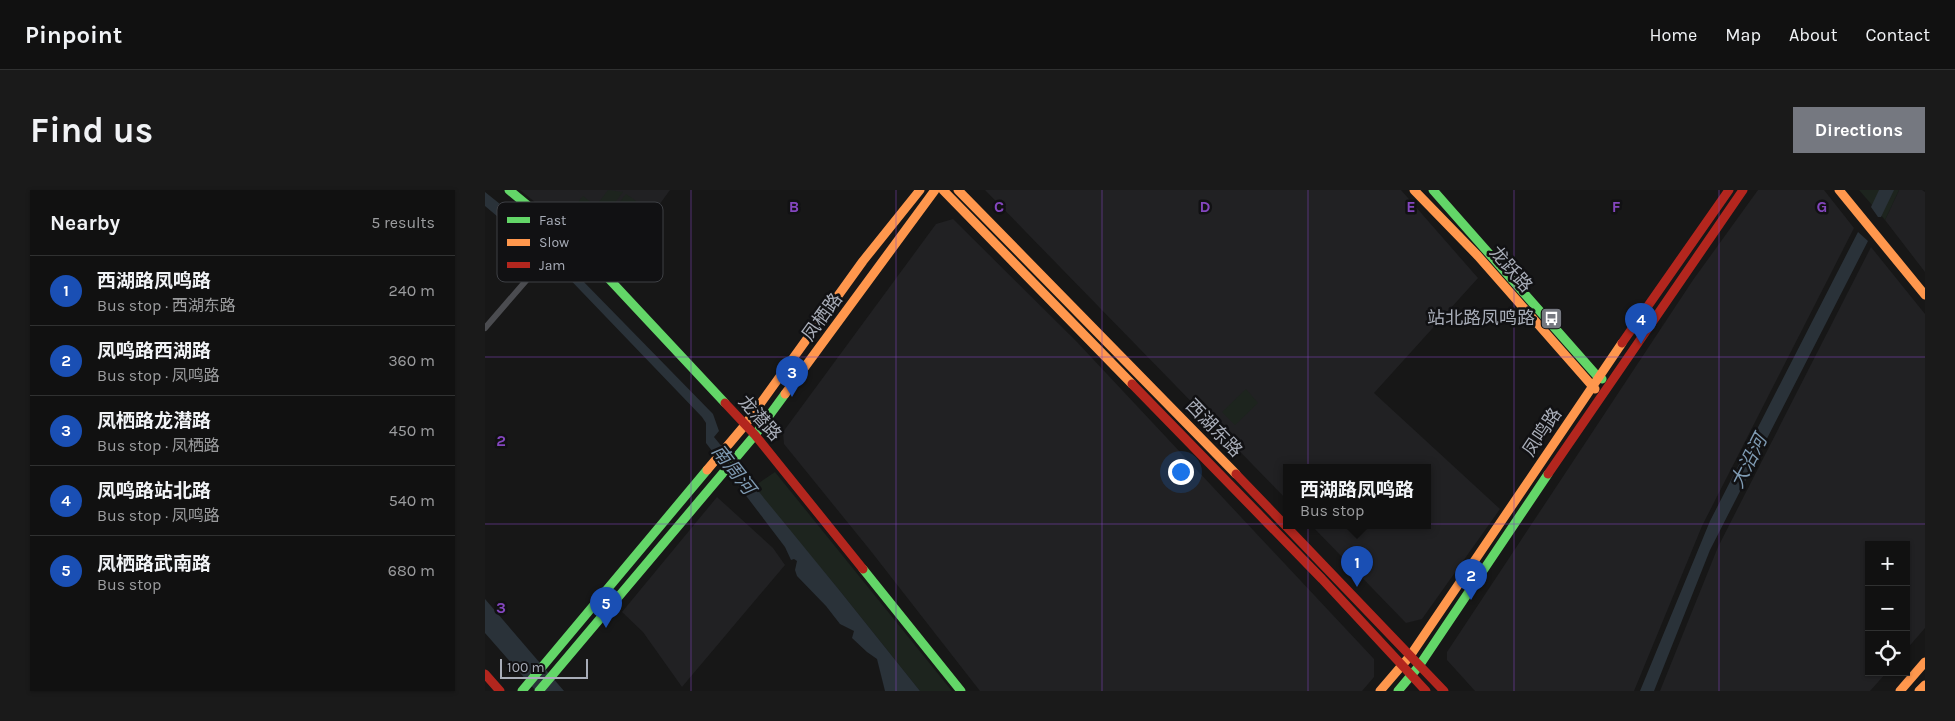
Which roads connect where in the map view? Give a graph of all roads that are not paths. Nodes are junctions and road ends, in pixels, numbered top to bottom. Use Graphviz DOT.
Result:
graph roads {
  1 [pos="509,190"];
  2 [pos="920,190"];
  3 [pos="935,190"];
  4 [pos="943,190"];
  5 [pos="958,190"];
  6 [pos="1414,190"];
  7 [pos="1433,190"];
  8 [pos="1729,190"];
  9 [pos="1743,190"];
  10 [pos="1839,190"];
  11 [pos="524,202"];
  12 [pos="525,282"];
  13 [pos="612,282"];
  14 [pos="1925,294"];
  15 [pos="485,328"];
  16 [pos="1598,377"];
  17 [pos="1609,383"];
  18 [pos="1591,387"];
  19 [pos="1602,394"];
  20 [pos="745,425"];
  21 [pos="755,435"];
  22 [pos="1283,523"];
  23 [pos="1289,529"];
  24 [pos="1410,656"];
  25 [pos="1401,666"];
  26 [pos="1419,666"];
  27 [pos="1923,667"];
  28 [pos="485,674"];
  29 [pos="1412,676"];
  30 [pos="1925,684"];
  31 [pos="500,691"];
  32 [pos="522,691"];
  33 [pos="539,691"];
  34 [pos="961,691"];
  35 [pos="1380,691"];
  36 [pos="1398,691"];
  37 [pos="1426,691"];
  38 [pos="1444,691"];
  39 [pos="1899,691"];
  40 [pos="1919,691"];
  1 -- 11 [label="main road, 龙潜路"];
  2 -- 20 [label="main road, 凤栖路"];
  3 -- 21 [label="main road, 凤栖路"];
  4 -- 25 [label="main road, 西湖东路"];
  5 -- 22 [label="main road, 西湖东路"];
  6 -- 18 [label="main road, 龙跃路"];
  7 -- 16 [label="main road, 龙跃路"];
  8 -- 16 [label="main road, 凤鸣路"];
  9 -- 17 [label="main road, 凤鸣路"];
  10 -- 14 [label="main road"];
  12 -- 15 [label="street"];
  13 -- 20 [label="main road, 龙潜路"];
  16 -- 17 [label="main road, 龙跃路"];
  16 -- 18 [label="main road, 凤鸣路"];
  17 -- 19 [label="main road, 凤鸣路"];
  18 -- 19 [label="main road, 龙跃路"];
  18 -- 24 [label="main road, 凤鸣路"];
  19 -- 26 [label="main road, 凤鸣路"];
  20 -- 21 [label="main road, 龙潜路"];
  20 -- 32 [label="main road, 凤栖路"];
  21 -- 33 [label="main road, 凤栖路"];
  21 -- 34 [label="main road, 龙潜路"];
  23 -- 24 [label="main road, 西湖东路"];
  24 -- 25 [label="main road, 凤鸣路"];
  24 -- 26 [label="main road, 西湖东路"];
  25 -- 29 [label="main road, 西湖东路"];
  25 -- 35 [label="main road, 凤鸣路"];
  26 -- 29 [label="main road, 凤鸣路"];
  26 -- 38 [label="main road, 西湖东路"];
  27 -- 39 [label="main road"];
  28 -- 31 [label="main road"];
  29 -- 36 [label="main road, 凤鸣路"];
  29 -- 37 [label="main road, 西湖东路"];
  30 -- 40 [label="main road"];
}
